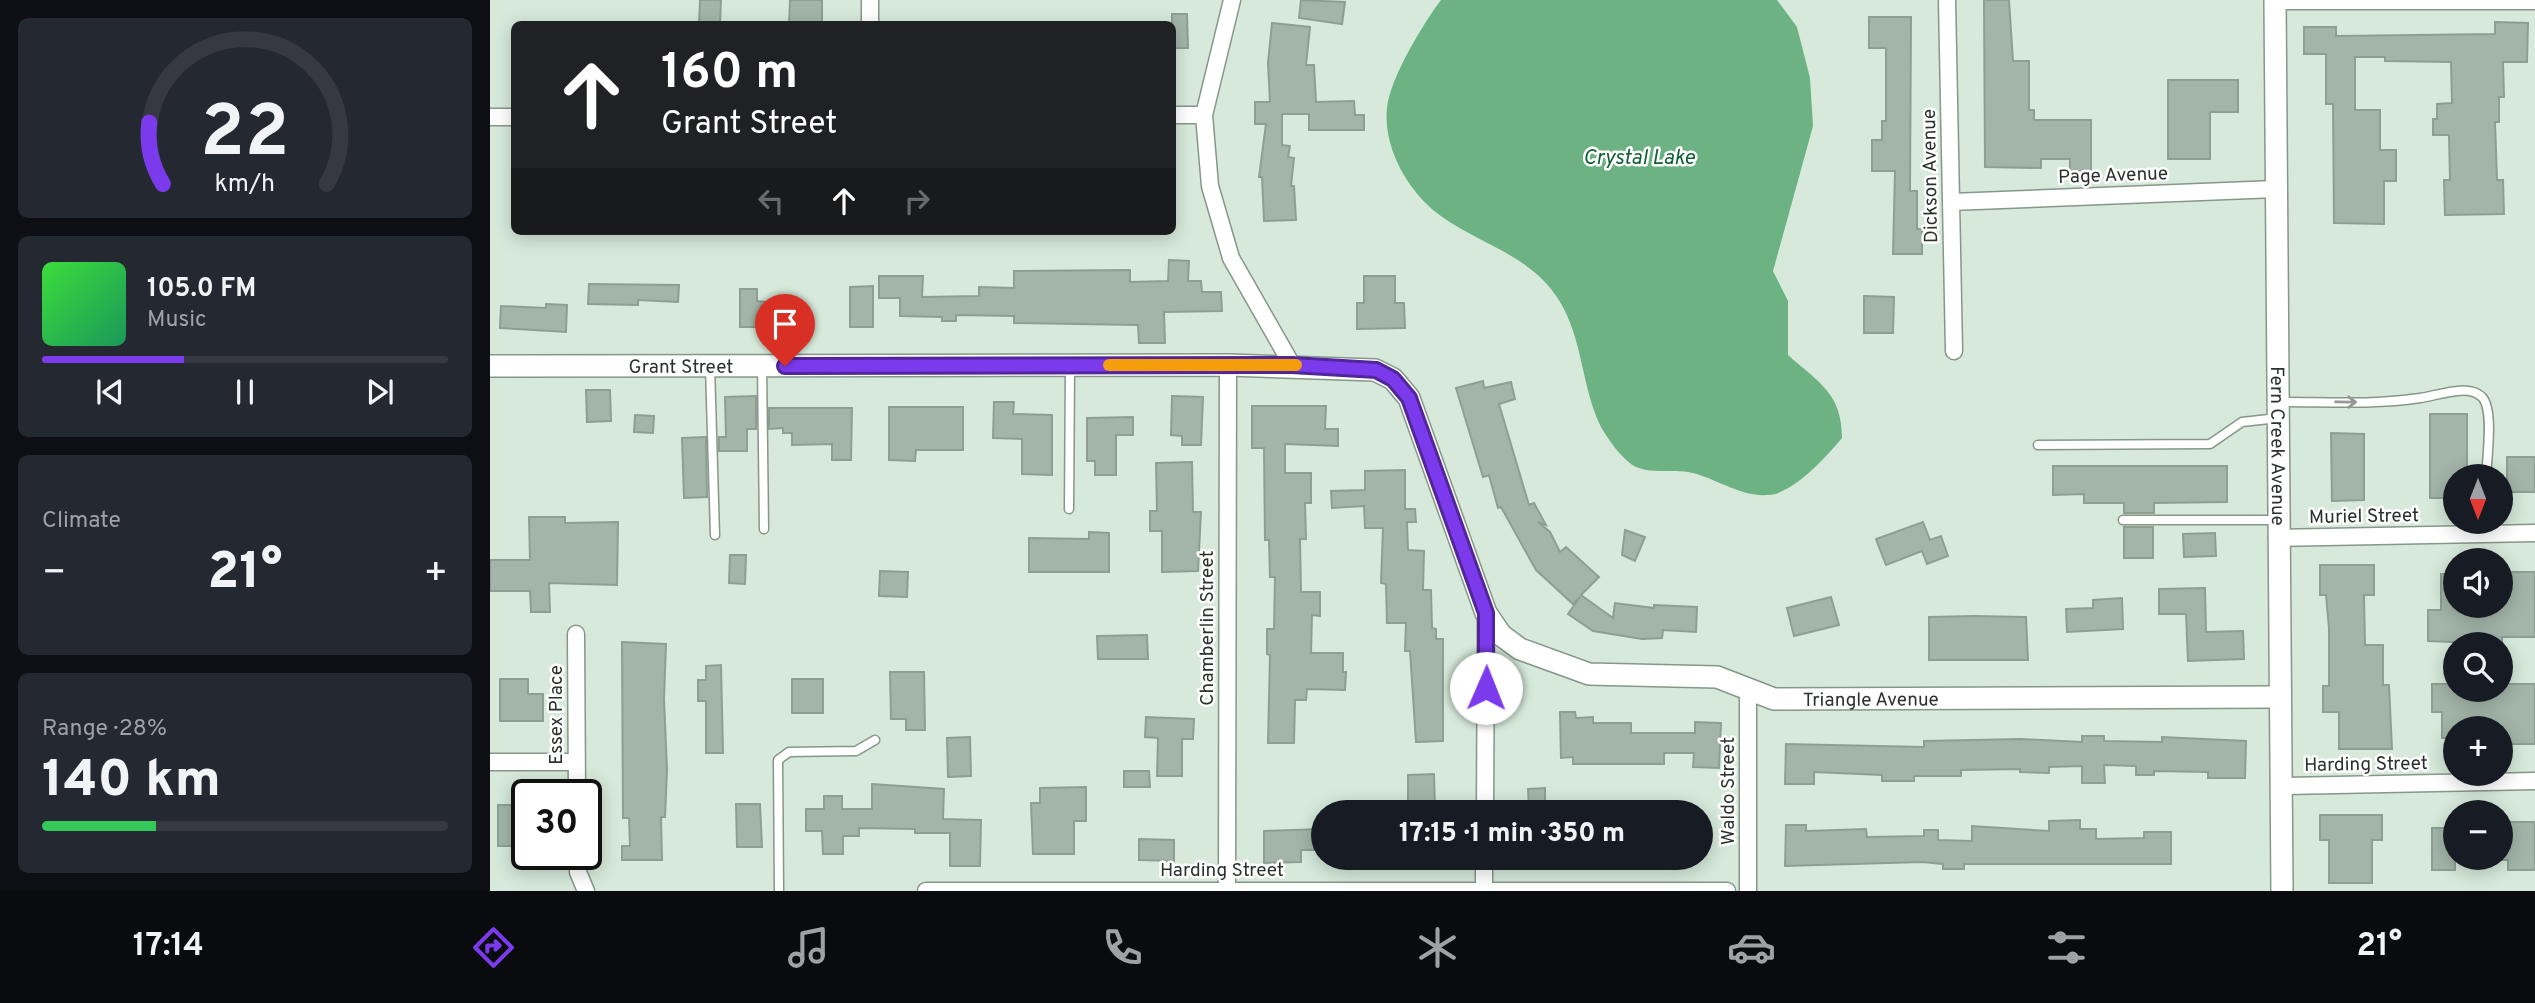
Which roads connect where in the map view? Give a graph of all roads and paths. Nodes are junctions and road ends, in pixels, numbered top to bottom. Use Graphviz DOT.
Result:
graph roads {
  1 [pos="870,0"];
  2 [pos="1232,0"];
  3 [pos="1947,0"];
  4 [pos="2275,1"];
  5 [pos="2535,1"];
  6 [pos="870,21"];
  7 [pos="1176,115"];
  8 [pos="1204,115"];
  9 [pos="490,117"];
  10 [pos="511,117"];
  11 [pos="2276,189"];
  12 [pos="1951,202"];
  13 [pos="1954,351"];
  14 [pos="1070,365"];
  15 [pos="1228,365"];
  16 [pos="1292,365"];
  17 [pos="490,366"];
  18 [pos="710,366"];
  19 [pos="762,366"];
  20 [pos="2278,410"];
  21 [pos="2038,445"];
  22 [pos="2486,464"];
  23 [pos="1069,509"];
  24 [pos="2123,520"];
  25 [pos="764,528"];
  26 [pos="2277,529"];
  27 [pos="2535,533"];
  28 [pos="715,535"];
  29 [pos="1486,613"];
  30 [pos="576,634"];
  31 [pos="1748,690"];
  32 [pos="2279,697"];
  33 [pos="875,740"];
  34 [pos="490,762"];
  35 [pos="576,762"];
  36 [pos="577,779"];
  37 [pos="2535,781"];
  38 [pos="2281,786"];
  39 [pos="1485,800"];
  40 [pos="578,870"];
  41 [pos="1484,870"];
  42 [pos="1227,890"];
  43 [pos="1484,890"];
  44 [pos="586,891"];
  45 [pos="779,891"];
  46 [pos="926,891"];
  47 [pos="1727,891"];
  48 [pos="1748,891"];
  49 [pos="2282,891"];
  1 -- 6 [label="street"];
  2 -- 8 [label="street"];
  3 -- 12 [label="street, Dickson Avenue"];
  4 -- 5 [label="street"];
  4 -- 11 [label="street, Fern Creek Avenue"];
  7 -- 8 [label="street"];
  8 -- 16 [label="street"];
  9 -- 10 [label="street"];
  11 -- 12 [label="street, Page Avenue"];
  11 -- 20 [label="street, Fern Creek Avenue"];
  12 -- 13 [label="street, Dickson Avenue"];
  14 -- 15 [label="street, Grant Street"];
  14 -- 19 [label="street, Grant Street"];
  14 -- 23 [label="lane"];
  15 -- 16 [label="street, Grant Street"];
  15 -- 42 [label="street, Chamberlin Street"];
  16 -- 29 [label="street, Grant Street"];
  17 -- 18 [label="street, Grant Street"];
  18 -- 19 [label="street, Grant Street"];
  18 -- 28 [label="lane"];
  19 -- 25 [label="lane"];
  20 -- 21 [label="lane"];
  20 -- 22 [label="lane, one-way"];
  20 -- 26 [label="street, Fern Creek Avenue"];
  24 -- 26 [label="lane"];
  26 -- 27 [label="street, Muriel Street"];
  26 -- 32 [label="street, Fern Creek Avenue"];
  29 -- 31 [label="street, Triangle Avenue"];
  29 -- 39 [label="street"];
  30 -- 35 [label="street, Essex Place"];
  31 -- 32 [label="street, Triangle Avenue"];
  31 -- 48 [label="street, Waldo Street"];
  32 -- 38 [label="street, Fern Creek Avenue"];
  33 -- 45 [label="lane"];
  34 -- 35 [label="street"];
  35 -- 36 [label="street, Essex Place"];
  37 -- 38 [label="street, Harding Street"];
  38 -- 49 [label="street, Fern Creek Avenue"];
  40 -- 44 [label="street"];
  41 -- 43 [label="street"];
  42 -- 43 [label="street, Harding Street"];
  42 -- 46 [label="street, Harding Street"];
  43 -- 47 [label="street, Harding Street"];
}
